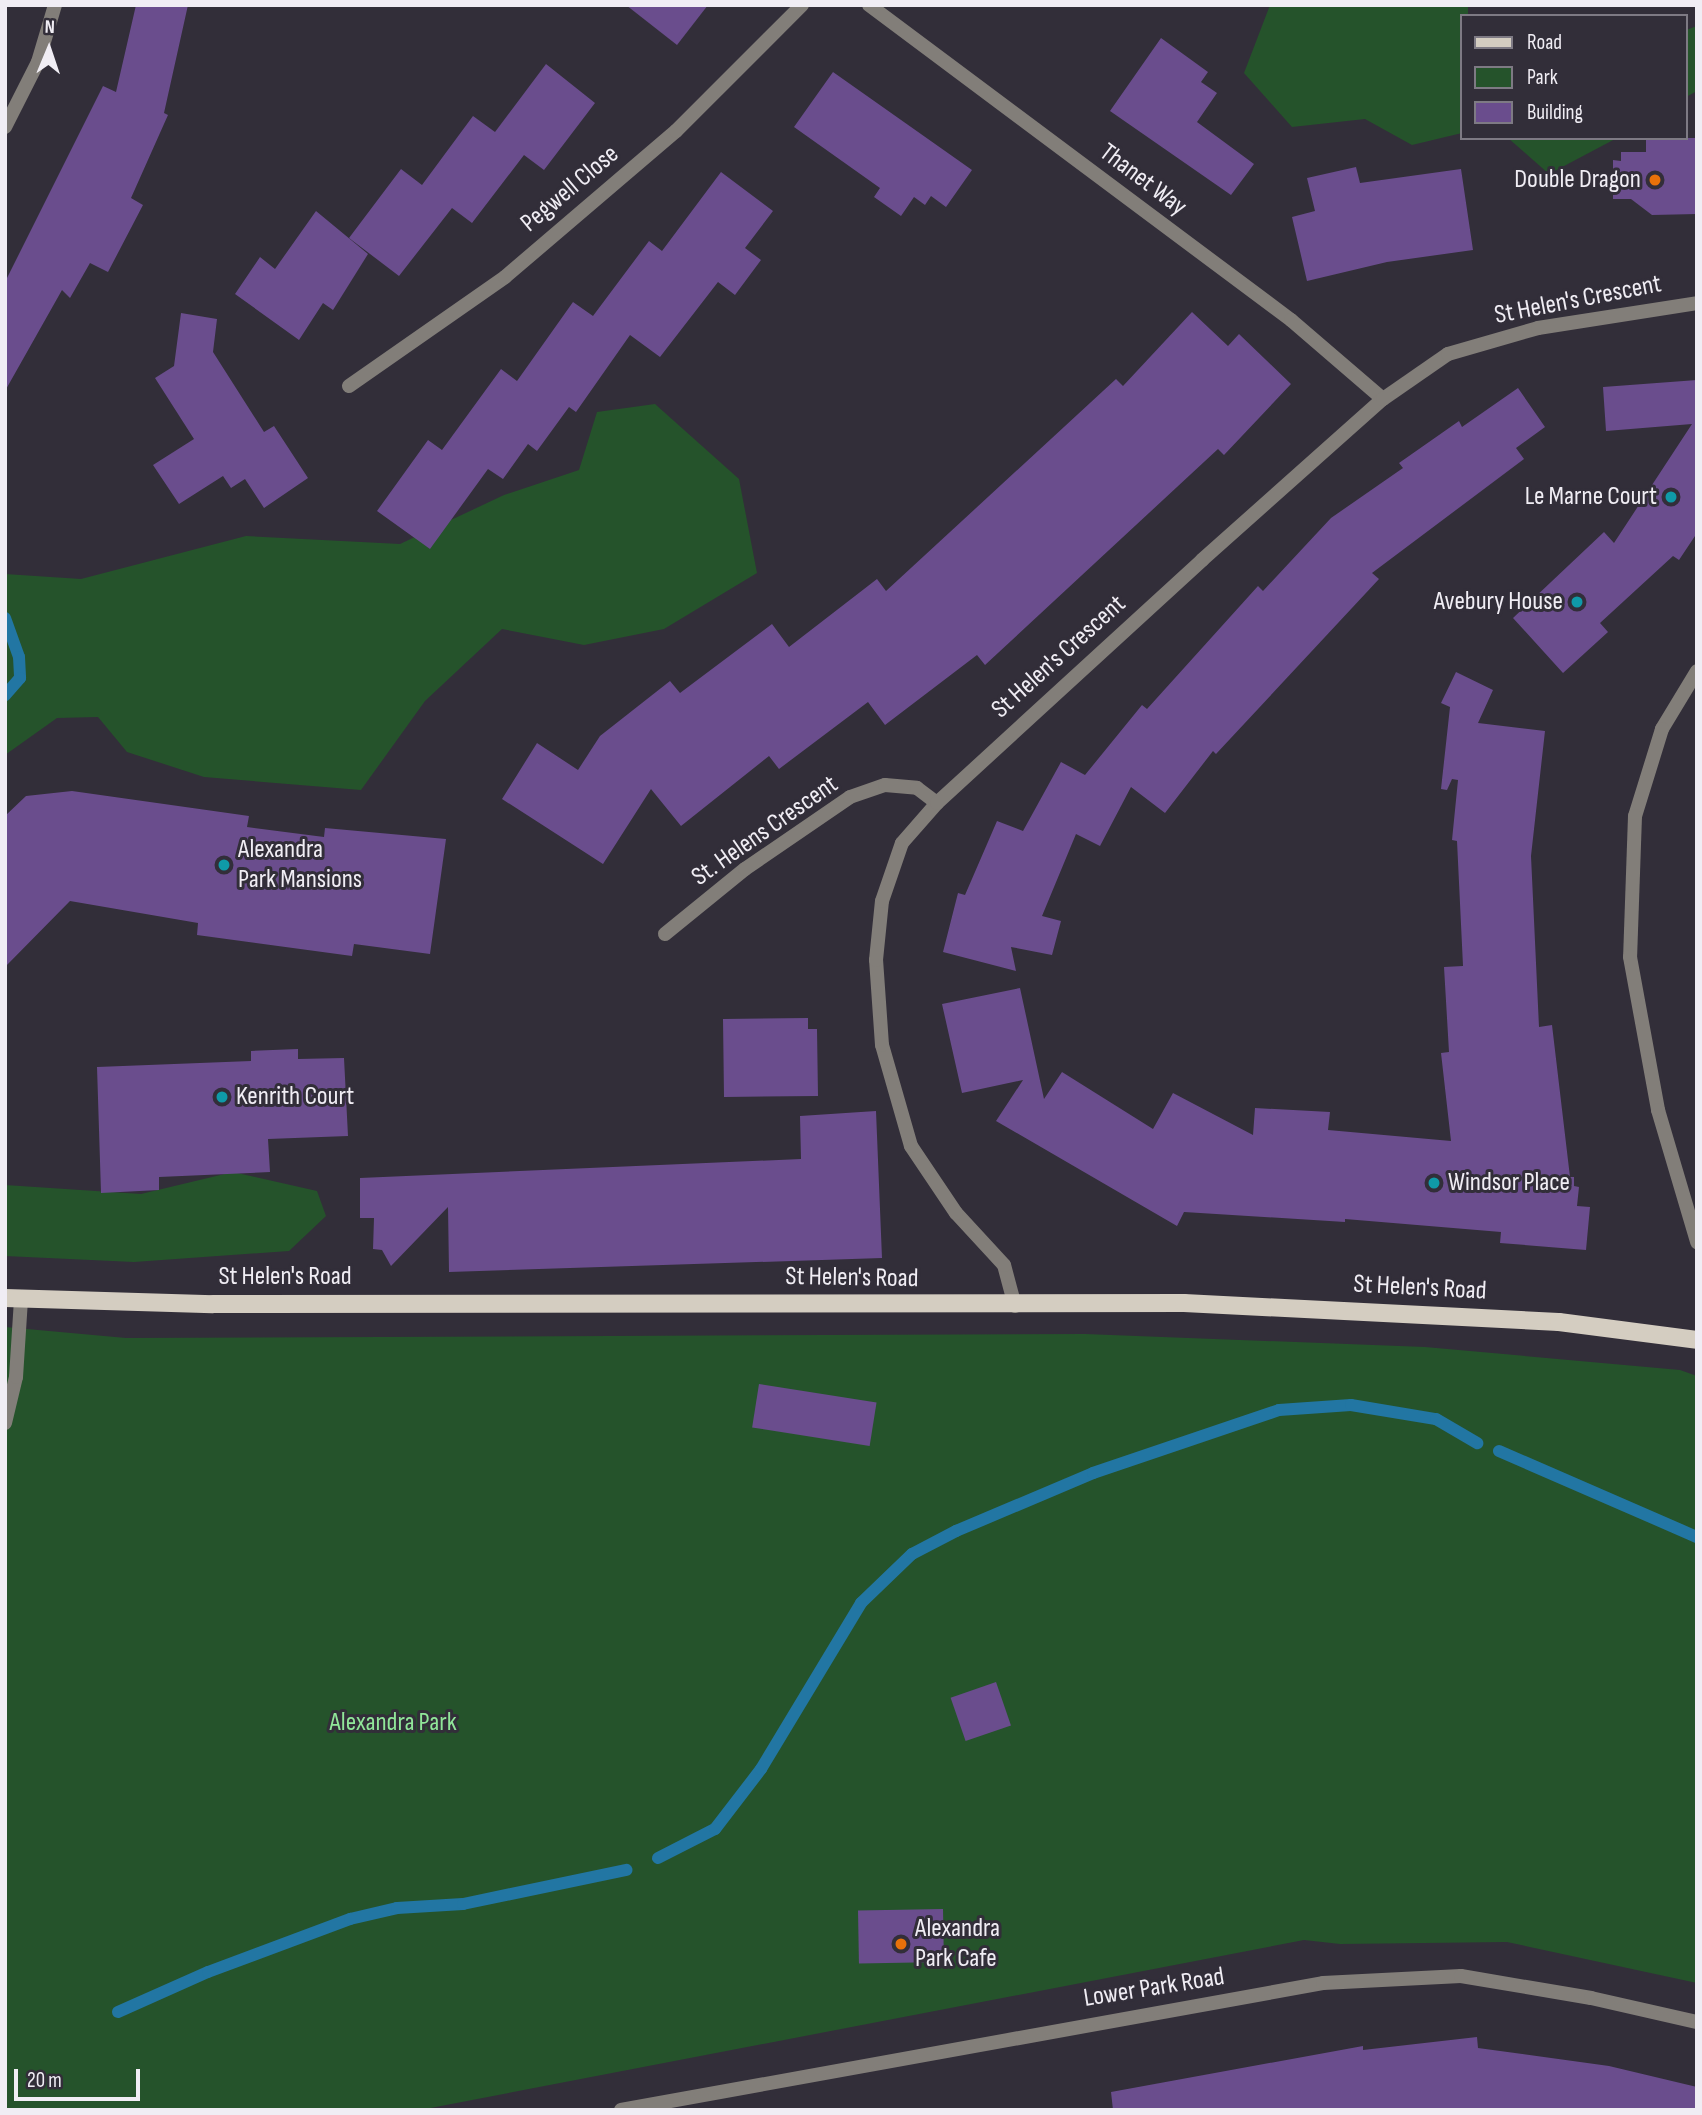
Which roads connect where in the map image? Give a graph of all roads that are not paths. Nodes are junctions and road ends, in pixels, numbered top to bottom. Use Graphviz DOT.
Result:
graph roads {
  1 [pos="55,5"];
  2 [pos="802,5"];
  3 [pos="869,5"];
  4 [pos="5,127"];
  5 [pos="1697,303"];
  6 [pos="349,386"];
  7 [pos="1383,399"];
  8 [pos="1697,671"];
  9 [pos="937,803"];
  10 [pos="665,934"];
  11 [pos="1697,1242"];
  12 [pos="13,1298"];
  13 [pos="1015,1306"];
  14 [pos="1697,1340"];
  15 [pos="5,1423"];
  16 [pos="1697,2022"];
  17 [pos="621,2110"];
  1 -- 4 [label="street"];
  2 -- 6 [label="street, Pegwell Close"];
  3 -- 7 [label="street, Thanet Way"];
  5 -- 7 [label="street, St Helen's Crescent"];
  7 -- 9 [label="street, St Helen's Crescent"];
  8 -- 11 [label="street"];
  9 -- 10 [label="street, St. Helens Crescent"];
  9 -- 13 [label="street, St Helen's Crescent"];
  12 -- 13 [label="main road, St Helen's Road"];
  12 -- 15 [label="street"];
  13 -- 14 [label="main road, St Helen's Road"];
  16 -- 17 [label="street, Lower Park Road"];
}
